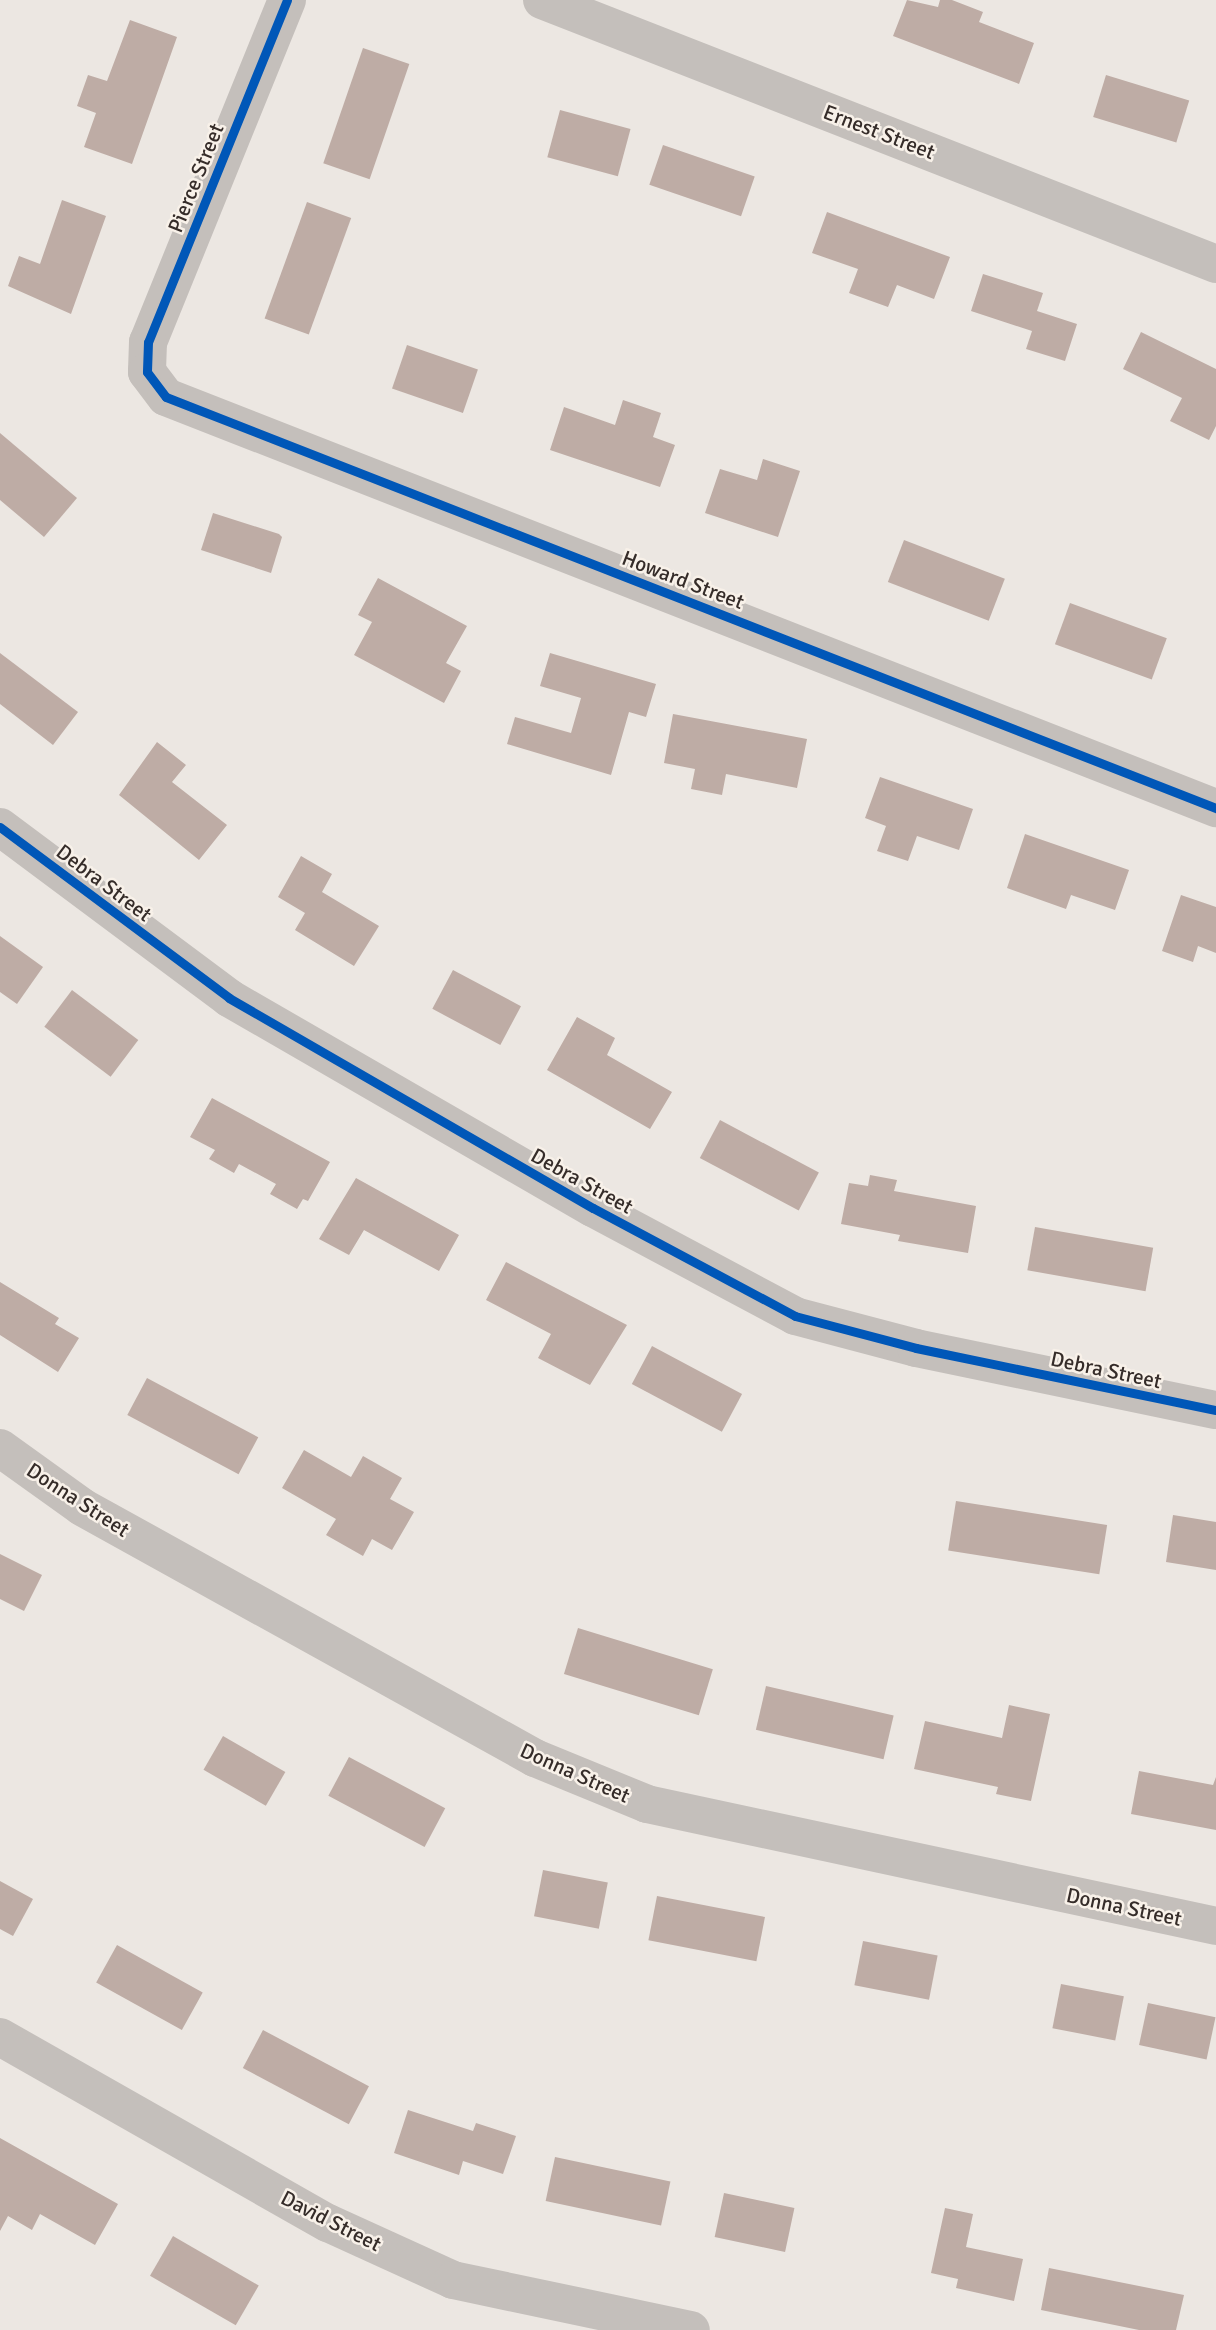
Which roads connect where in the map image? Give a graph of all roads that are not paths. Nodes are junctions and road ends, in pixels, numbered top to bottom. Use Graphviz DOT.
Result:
graph roads {
  1 [pos="287,0"];
  2 [pos="542,0"];
  3 [pos="1216,264"];
  4 [pos="147,372"];
  5 [pos="1216,808"];
  6 [pos="0,827"];
  7 [pos="1216,1410"];
  8 [pos="0,1448"];
  9 [pos="1216,1926"];
  10 [pos="0,2036"];
  11 [pos="691,2330"];
  1 -- 4 [label="street, Pierce Street"];
  2 -- 3 [label="street, Ernest Street"];
  4 -- 5 [label="street, Howard Street"];
  6 -- 7 [label="street, Debra Street"];
  8 -- 9 [label="street, Donna Street"];
  10 -- 11 [label="street, David Street"];
}
